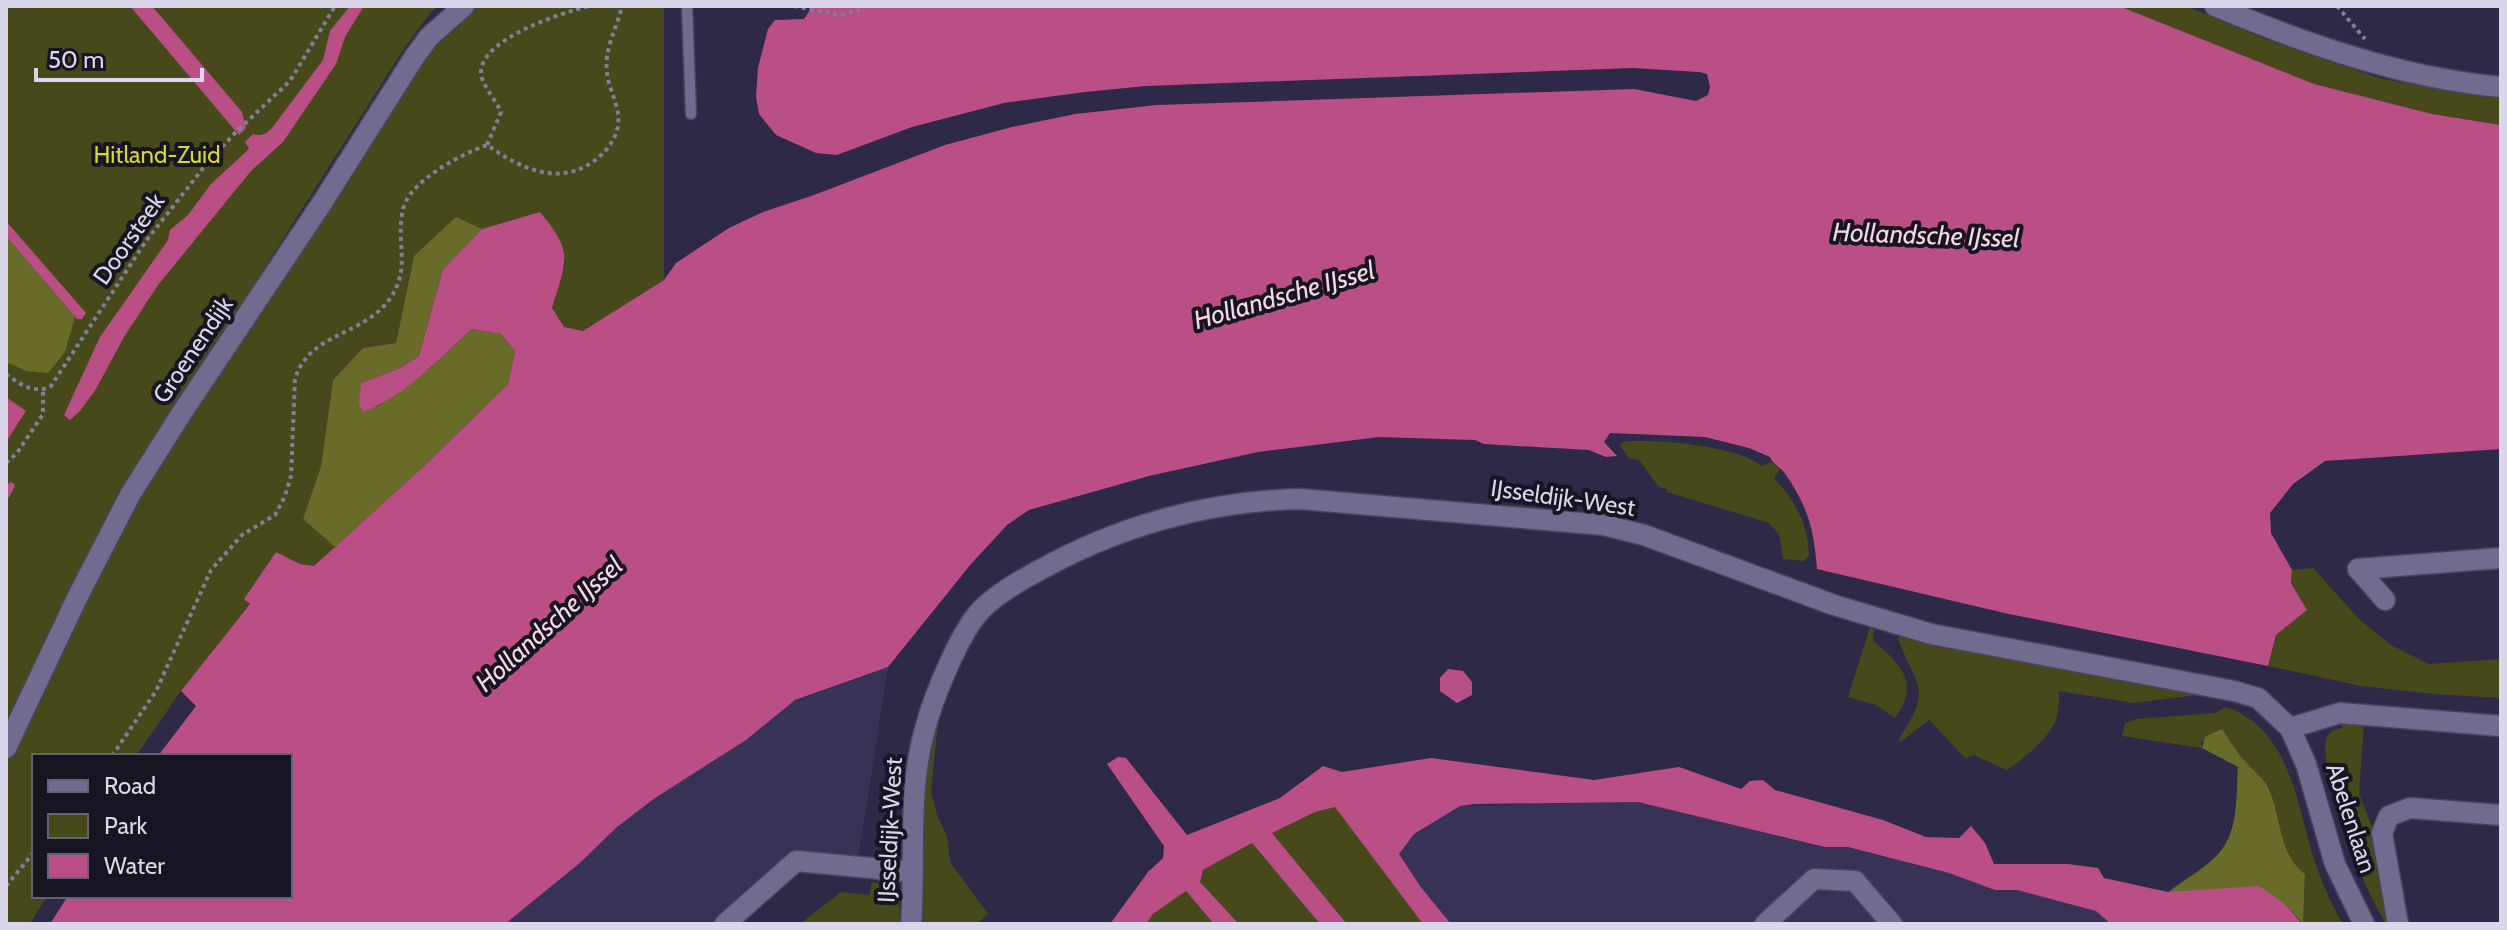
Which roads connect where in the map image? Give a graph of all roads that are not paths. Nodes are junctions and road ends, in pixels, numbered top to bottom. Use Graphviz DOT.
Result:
graph roads {
  1 [pos="464,6"];
  2 [pos="687,6"];
  3 [pos="2215,6"];
  4 [pos="2501,87"];
  5 [pos="691,114"];
  6 [pos="2501,558"];
  7 [pos="2385,600"];
  8 [pos="2501,726"];
  9 [pos="2290,728"];
  10 [pos="6,748"];
  11 [pos="2501,815"];
  12 [pos="913,872"];
  13 [pos="725,924"];
  14 [pos="911,924"];
  15 [pos="1765,924"];
  16 [pos="1892,924"];
  17 [pos="2364,924"];
  18 [pos="2398,924"];
  1 -- 10 [label="street, Groenendijk"];
  2 -- 5 [label="lane"];
  3 -- 4 [label="street"];
  6 -- 7 [label="street"];
  8 -- 9 [label="street"];
  9 -- 12 [label="street, IJsseldijk-West"];
  9 -- 17 [label="street, Abelenlaan"];
  11 -- 18 [label="street"];
  12 -- 13 [label="street"];
  12 -- 14 [label="street, IJsseldijk-West"];
  15 -- 16 [label="street"];
}
